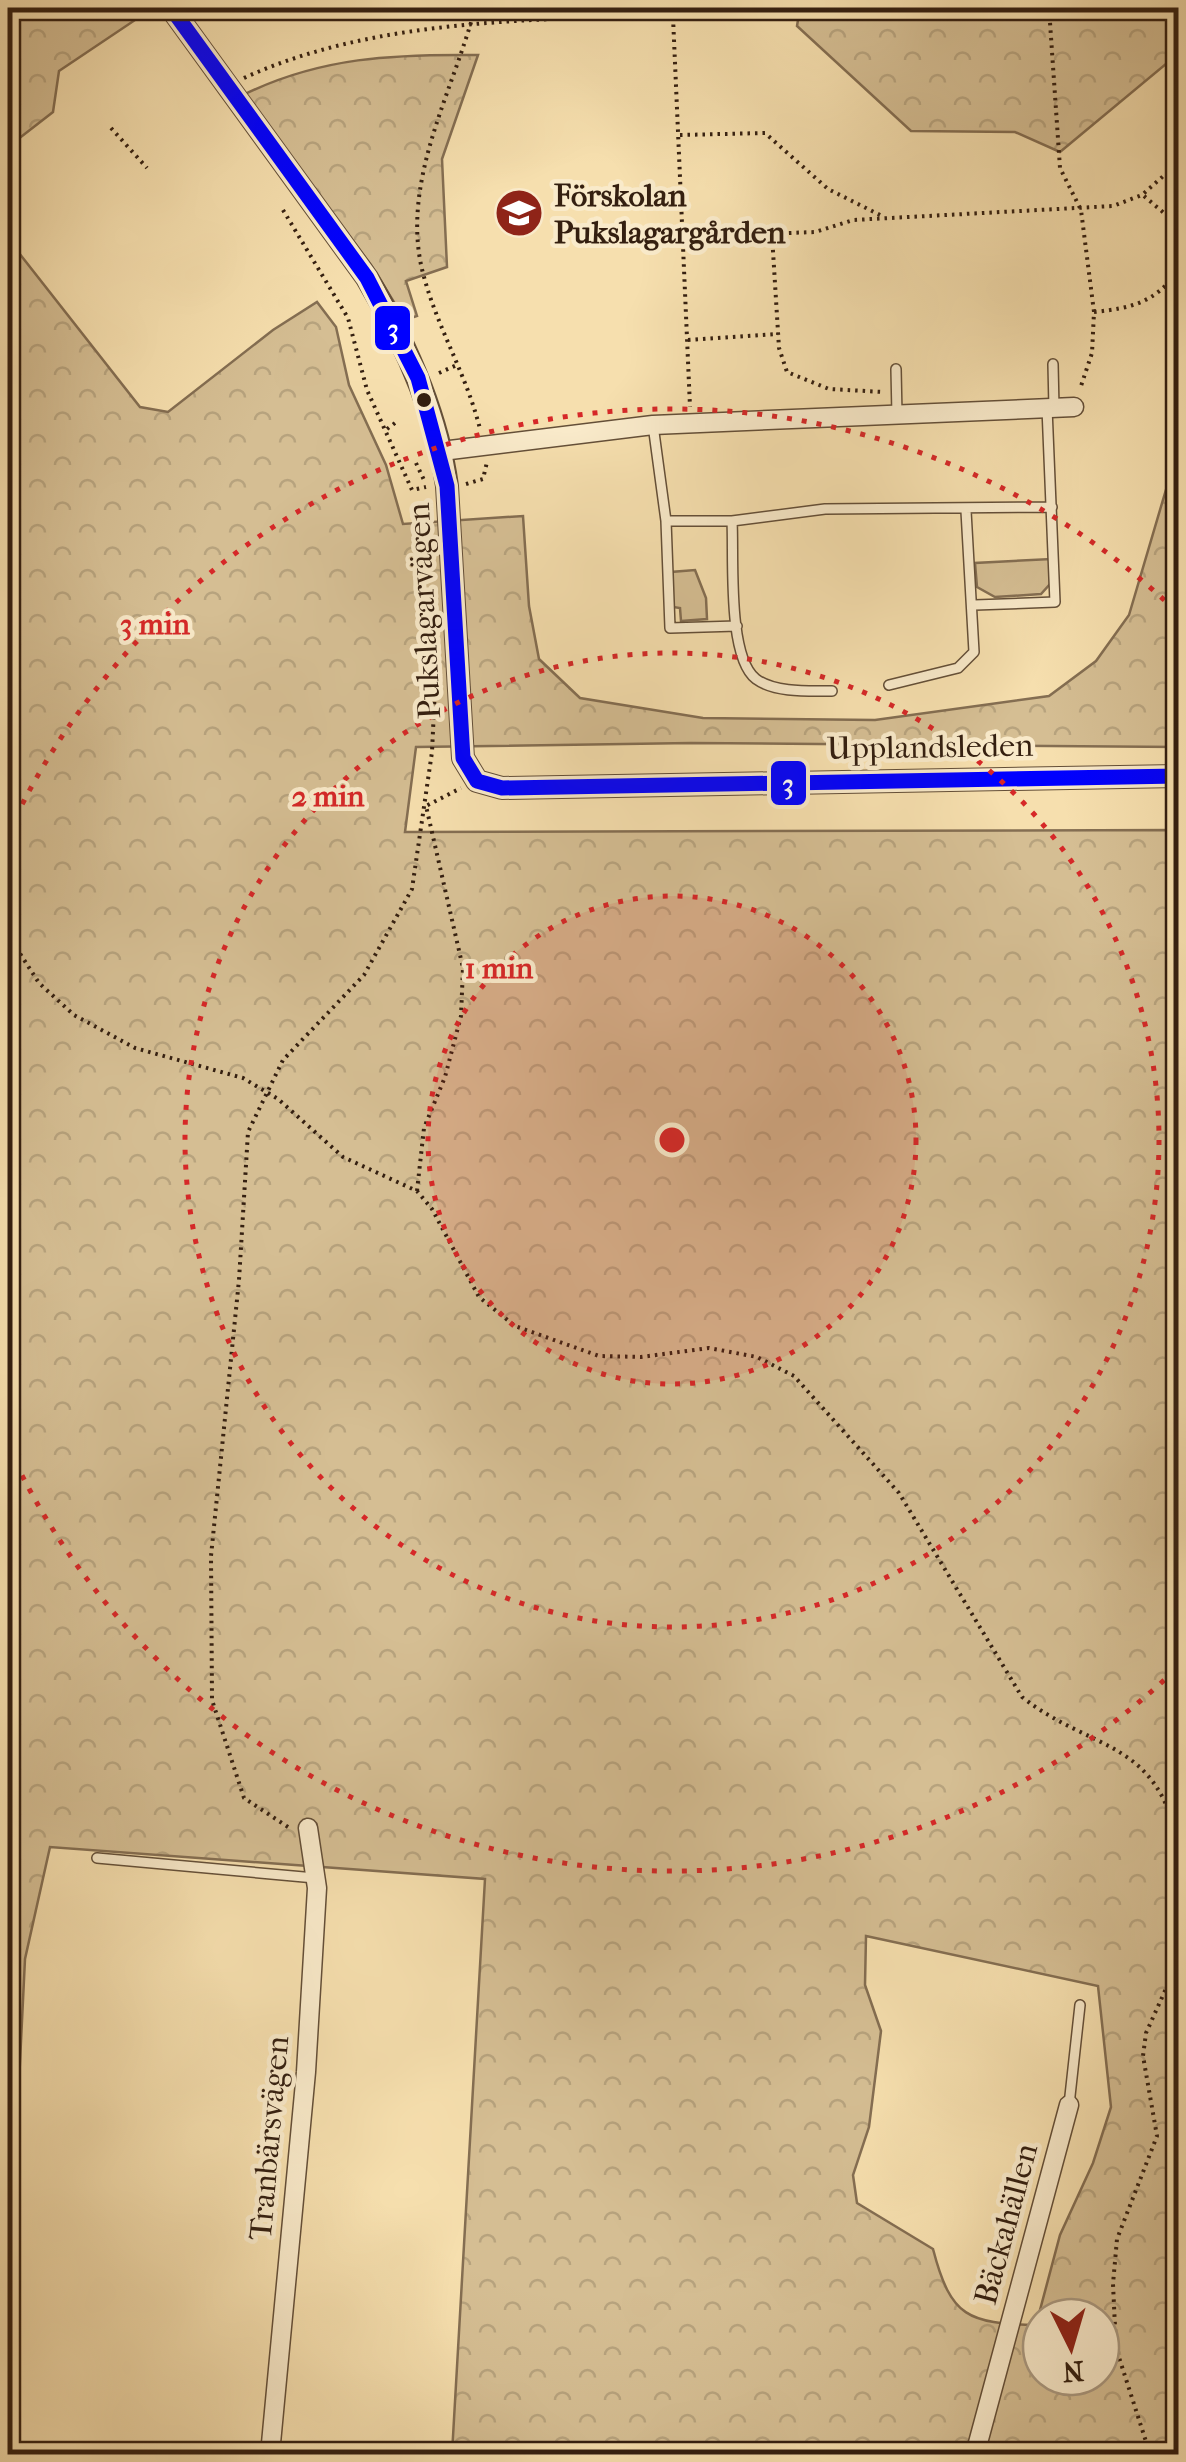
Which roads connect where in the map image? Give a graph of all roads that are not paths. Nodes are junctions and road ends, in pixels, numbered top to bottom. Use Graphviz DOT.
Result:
graph roads {
  1 [pos="171,8"];
  2 [pos="1052,364"];
  3 [pos="896,369"];
  4 [pos="1050,408"];
  5 [pos="1074,408"];
  6 [pos="898,415"];
  7 [pos="653,424"];
  8 [pos="442,451"];
  9 [pos="1052,508"];
  10 [pos="966,510"];
  11 [pos="732,521"];
  12 [pos="666,522"];
  13 [pos="975,605"];
  14 [pos="736,626"];
  15 [pos="890,685"];
  16 [pos="832,691"];
  17 [pos="1178,776"];
  18 [pos="502,788"];
  19 [pos="308,1828"];
  20 [pos="97,1858"];
  21 [pos="315,1878"];
  22 [pos="1080,2005"];
  23 [pos="1069,2105"];
  24 [pos="270,2454"];
  25 [pos="975,2454"];
  1 -- 8 [label="street, Pukslagarvägen"];
  2 -- 4 [label="lane"];
  3 -- 6 [label="lane"];
  4 -- 5 [label="street"];
  4 -- 6 [label="street"];
  4 -- 9 [label="lane"];
  6 -- 7 [label="street"];
  7 -- 8 [label="street"];
  7 -- 12 [label="lane"];
  8 -- 18 [label="street, Pukslagarvägen"];
  9 -- 10 [label="lane"];
  9 -- 13 [label="lane"];
  10 -- 11 [label="lane"];
  10 -- 13 [label="lane"];
  11 -- 12 [label="lane"];
  11 -- 14 [label="lane"];
  12 -- 14 [label="lane"];
  13 -- 15 [label="lane"];
  14 -- 16 [label="lane"];
  17 -- 18 [label="street, Upplandsleden"];
  19 -- 21 [label="street, Tranbärsvägen"];
  20 -- 21 [label="lane"];
  21 -- 24 [label="street, Tranbärsvägen"];
  22 -- 23 [label="lane, Bäckahällen"];
  23 -- 25 [label="street, Bäckahällen"];
}
